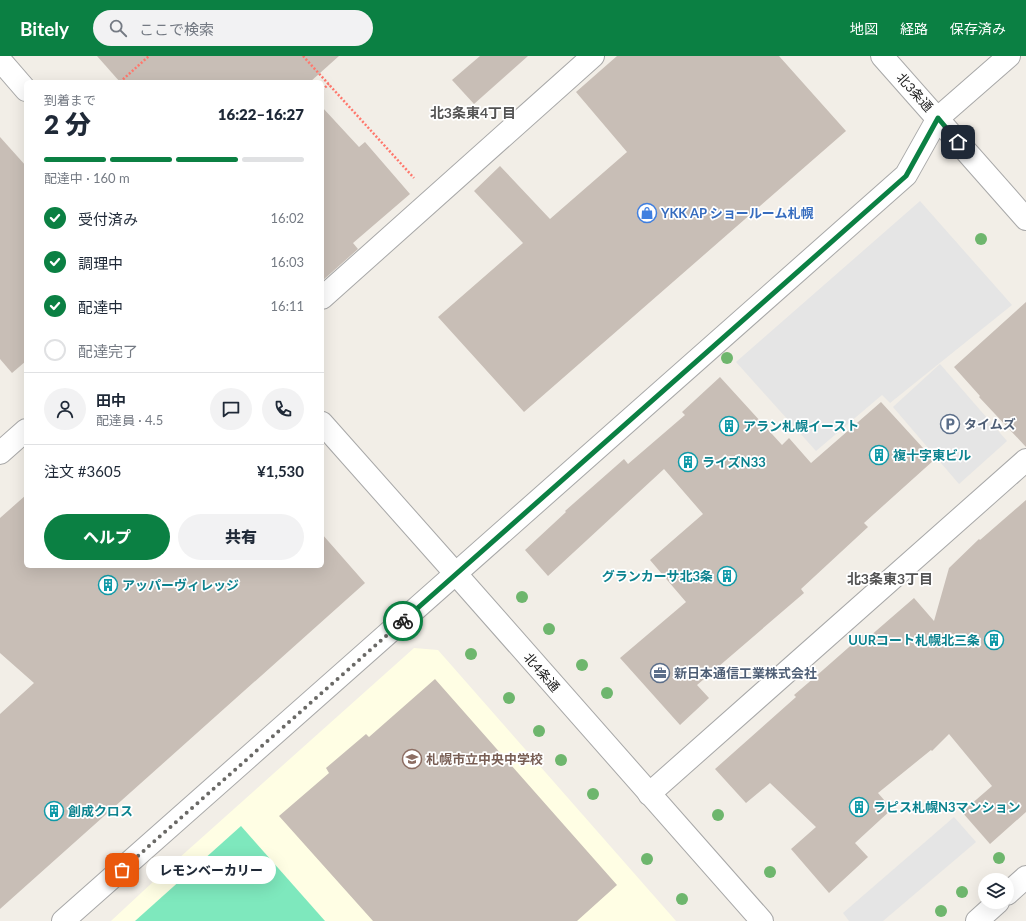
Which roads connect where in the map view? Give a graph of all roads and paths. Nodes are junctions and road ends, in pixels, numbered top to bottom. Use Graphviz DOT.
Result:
graph roads {
  1 [pos="149,56"];
  2 [pos="304,56"];
  3 [pos="593,56"];
  4 [pos="882,56"];
  5 [pos="1008,56"];
  6 [pos="0,60"];
  7 [pos="122,80"];
  8 [pos="329,84"];
  9 [pos="24,88"];
  10 [pos="324,88"];
  11 [pos="938,118"];
  12 [pos="433,199"];
  13 [pos="1026,219"];
  14 [pos="324,296"];
  15 [pos="324,425"];
  16 [pos="24,432"];
  17 [pos="0,453"];
  18 [pos="1026,460"];
  19 [pos="456,574"];
  20 [pos="649,794"];
  21 [pos="1026,877"];
  22 [pos="1014,888"];
  23 [pos="990,909"];
  24 [pos="63,921"];
  25 [pos="762,921"];
  26 [pos="977,921"];
  1 -- 7 [label="path"];
  2 -- 8 [label="path"];
  3 -- 12 [label="street"];
  4 -- 11 [label="street, 北3条通"];
  5 -- 11 [label="street"];
  6 -- 9 [label="street"];
  8 -- 10 [label="path"];
  8 -- 12 [label="path"];
  11 -- 13 [label="street, 北3条通"];
  11 -- 19 [label="street"];
  12 -- 14 [label="street"];
  15 -- 19 [label="street, 北4条通"];
  16 -- 17 [label="street"];
  18 -- 20 [label="street"];
  19 -- 20 [label="street, 北4条通"];
  19 -- 24 [label="street"];
  20 -- 25 [label="street, 北4条通"];
  21 -- 22 [label="street"];
  23 -- 26 [label="street"];
}
